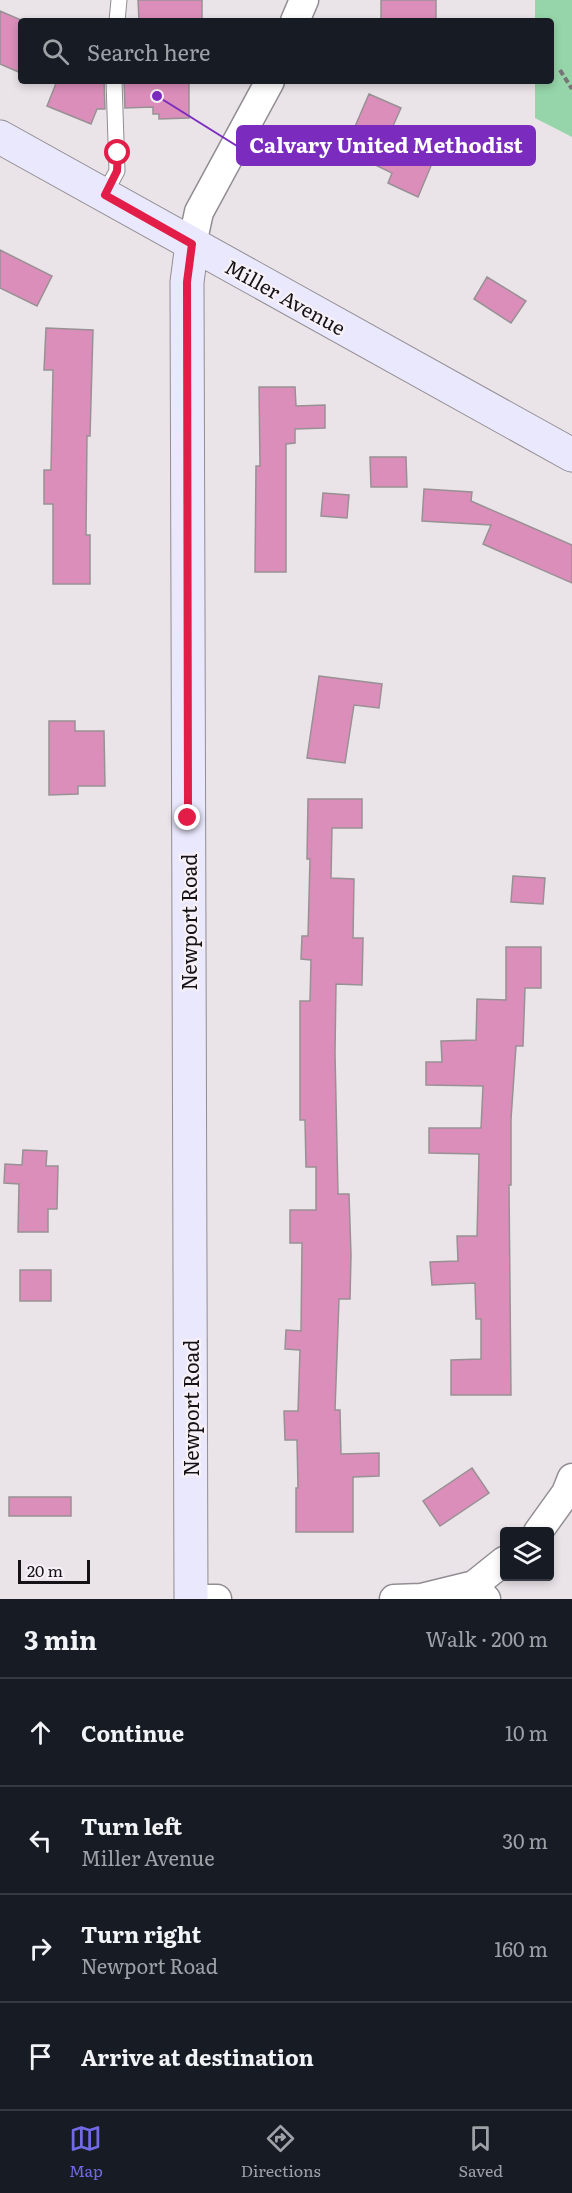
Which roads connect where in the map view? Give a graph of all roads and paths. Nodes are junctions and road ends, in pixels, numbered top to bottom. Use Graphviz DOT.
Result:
graph roads {
  1 [pos="118,0"];
  2 [pos="304,0"];
  3 [pos="117,18"];
  4 [pos="296,18"];
  5 [pos="560,70"];
  6 [pos="114,84"];
  7 [pos="268,84"];
  8 [pos="572,89"];
  9 [pos="0,137"];
  10 [pos="105,195"];
  11 [pos="192,244"];
  12 [pos="572,455"];
  13 [pos="572,1478"];
  14 [pos="542,1527"];
  15 [pos="500,1566"];
  16 [pos="480,1592"];
  17 [pos="191,1599"];
  18 [pos="217,1599"];
  19 [pos="394,1599"];
  1 -- 3 [label="lane"];
  2 -- 4 [label="street"];
  5 -- 8 [label="path"];
  6 -- 10 [label="lane"];
  7 -- 11 [label="street"];
  9 -- 10 [label="street, Miller Avenue"];
  10 -- 11 [label="street, Miller Avenue"];
  11 -- 12 [label="street, Miller Avenue"];
  11 -- 17 [label="street, Newport Road"];
  13 -- 14 [label="street"];
  15 -- 16 [label="street"];
  16 -- 19 [label="street"];
  17 -- 18 [label="street"];
}
